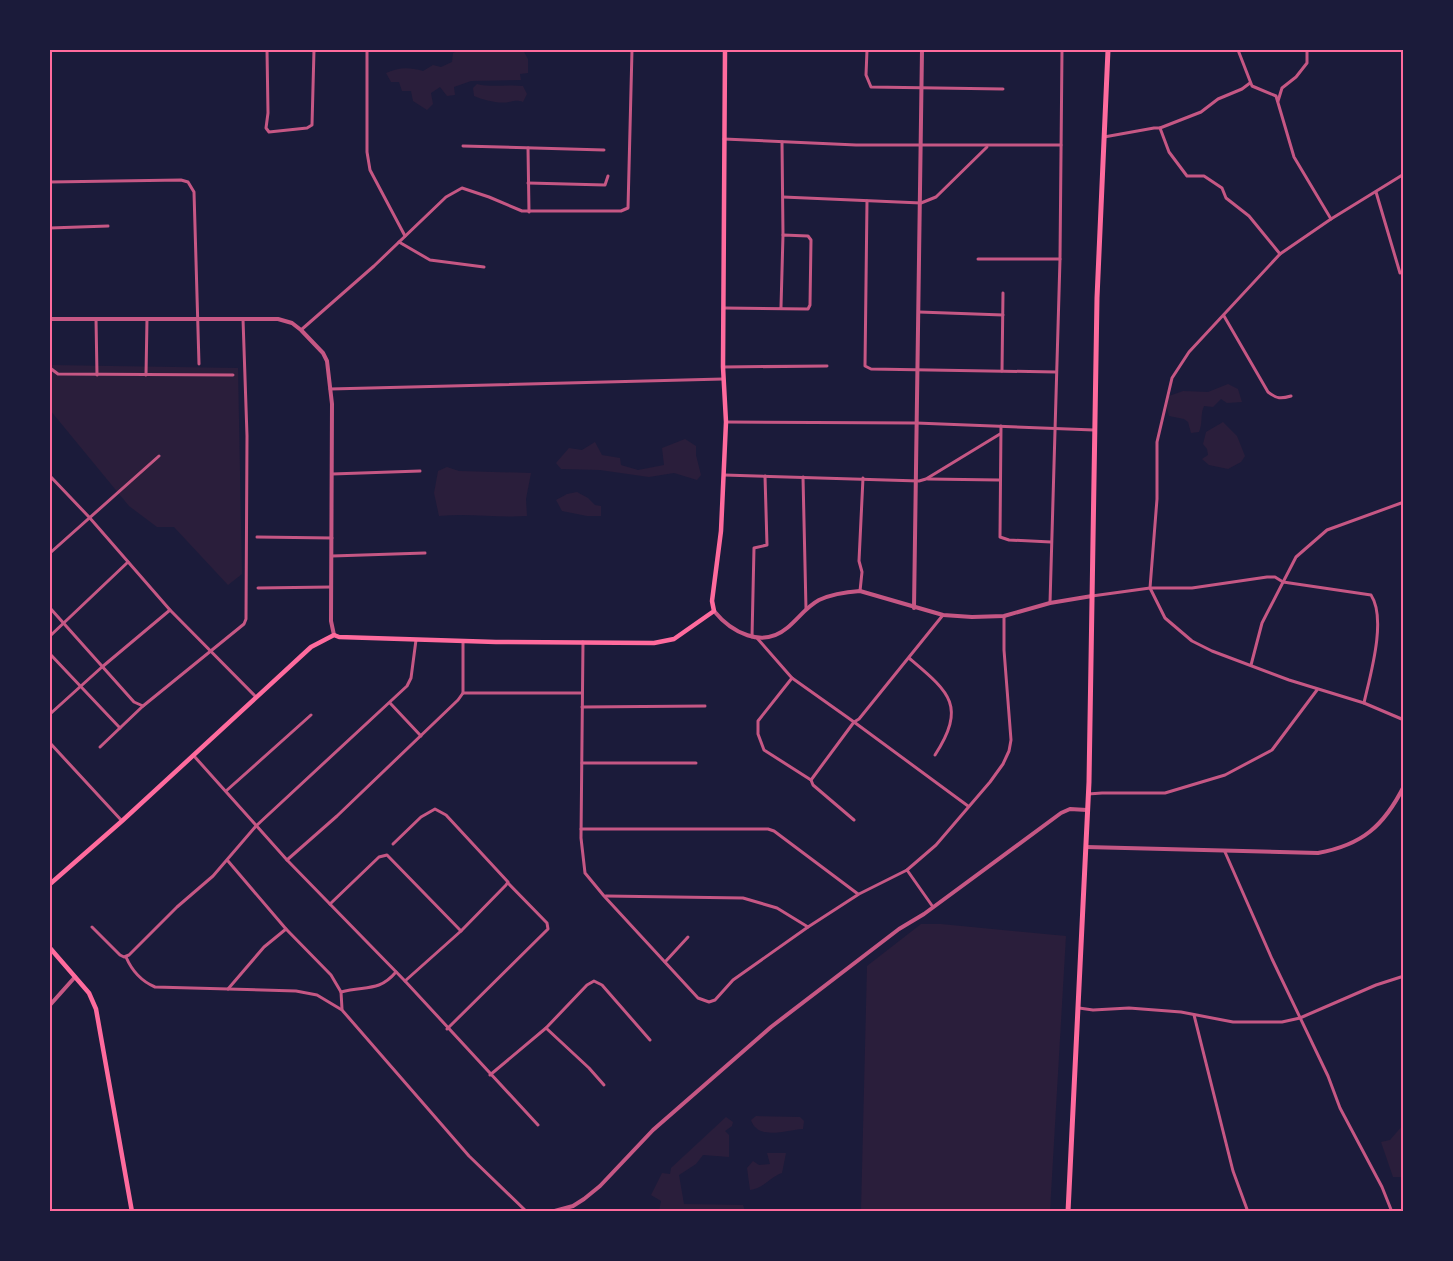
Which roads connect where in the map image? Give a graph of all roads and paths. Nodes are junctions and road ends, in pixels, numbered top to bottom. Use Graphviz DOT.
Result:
graph roads {
  1 [pos="267,50"];
  2 [pos="314,50"];
  3 [pos="368,50"];
  4 [pos="632,50"];
  5 [pos="725,50"];
  6 [pos="867,50"];
  7 [pos="922,50"];
  8 [pos="1062,50"];
  9 [pos="1108,50"];
  10 [pos="1238,50"];
  11 [pos="1307,50"];
  12 [pos="1250,83"];
  13 [pos="922,89"];
  14 [pos="1003,89"];
  15 [pos="1278,103"];
  16 [pos="1160,129"];
  17 [pos="1104,137"];
  18 [pos="724,139"];
  19 [pos="782,142"];
  20 [pos="1062,145"];
  21 [pos="463,146"];
  22 [pos="922,146"];
  23 [pos="989,146"];
  24 [pos="528,148"];
  25 [pos="604,150"];
  26 [pos="1404,174"];
  27 [pos="608,176"];
  28 [pos="50,182"];
  29 [pos="528,183"];
  30 [pos="1377,192"];
  31 [pos="783,197"];
  32 [pos="867,201"];
  33 [pos="921,203"];
  34 [pos="529,212"];
  35 [pos="1331,219"];
  36 [pos="108,226"];
  37 [pos="50,228"];
  38 [pos="783,235"];
  39 [pos="405,236"];
  40 [pos="399,242"];
  41 [pos="1280,254"];
  42 [pos="978,259"];
  43 [pos="1060,259"];
  44 [pos="484,267"];
  45 [pos="1400,273"];
  46 [pos="1003,294"];
  47 [pos="781,307"];
  48 [pos="724,308"];
  49 [pos="920,312"];
  50 [pos="1002,315"];
  51 [pos="1224,316"];
  52 [pos="50,319"];
  53 [pos="96,319"];
  54 [pos="147,319"];
  55 [pos="197,319"];
  56 [pos="243,319"];
  57 [pos="301,330"];
  58 [pos="199,364"];
  59 [pos="827,366"];
  60 [pos="723,367"];
  61 [pos="50,368"];
  62 [pos="916,369"];
  63 [pos="1002,371"];
  64 [pos="1056,372"];
  65 [pos="97,375"];
  66 [pos="146,375"];
  67 [pos="234,375"];
  68 [pos="723,379"];
  69 [pos="330,389"];
  70 [pos="1291,396"];
  71 [pos="726,422"];
  72 [pos="916,423"];
  73 [pos="1001,426"];
  74 [pos="1054,428"];
  75 [pos="1094,430"];
  76 [pos="1000,434"];
  77 [pos="159,456"];
  78 [pos="420,471"];
  79 [pos="332,474"];
  80 [pos="50,476"];
  81 [pos="723,476"];
  82 [pos="765,476"];
  83 [pos="803,477"];
  84 [pos="863,478"];
  85 [pos="927,479"];
  86 [pos="999,480"];
  87 [pos="915,481"];
  88 [pos="1404,502"];
  89 [pos="89,517"];
  90 [pos="258,537"];
  91 [pos="332,538"];
  92 [pos="1052,542"];
  93 [pos="425,552"];
  94 [pos="50,553"];
  95 [pos="332,556"];
  96 [pos="128,562"];
  97 [pos="1283,582"];
  98 [pos="332,587"];
  99 [pos="258,588"];
  100 [pos="1150,588"];
  101 [pos="860,591"];
  102 [pos="1092,596"];
  103 [pos="1050,603"];
  104 [pos="50,608"];
  105 [pos="914,608"];
  106 [pos="806,609"];
  107 [pos="170,610"];
  108 [pos="714,610"];
  109 [pos="943,615"];
  110 [pos="1004,616"];
  111 [pos="63,623"];
  112 [pos="334,635"];
  113 [pos="50,636"];
  114 [pos="754,637"];
  115 [pos="416,640"];
  116 [pos="463,641"];
  117 [pos="583,642"];
  118 [pos="210,651"];
  119 [pos="50,654"];
  120 [pos="909,658"];
  121 [pos="1251,665"];
  122 [pos="102,666"];
  123 [pos="792,678"];
  124 [pos="80,686"];
  125 [pos="1318,689"];
  126 [pos="463,693"];
  127 [pos="582,693"];
  128 [pos="256,697"];
  129 [pos="390,703"];
  130 [pos="1364,703"];
  131 [pos="144,706"];
  132 [pos="705,706"];
  133 [pos="582,707"];
  134 [pos="50,714"];
  135 [pos="311,715"];
  136 [pos="1404,720"];
  137 [pos="854,722"];
  138 [pos="120,728"];
  139 [pos="421,736"];
  140 [pos="50,743"];
  141 [pos="100,747"];
  142 [pos="935,755"];
  143 [pos="194,756"];
  144 [pos="582,763"];
  145 [pos="696,763"];
  146 [pos="811,780"];
  147 [pos="1404,786"];
  148 [pos="226,792"];
  149 [pos="1088,794"];
  150 [pos="968,807"];
  151 [pos="1087,810"];
  152 [pos="854,820"];
  153 [pos="122,821"];
  154 [pos="256,826"];
  155 [pos="581,829"];
  156 [pos="393,844"];
  157 [pos="1086,847"];
  158 [pos="1225,852"];
  159 [pos="287,860"];
  160 [pos="228,861"];
  161 [pos="907,870"];
  162 [pos="508,883"];
  163 [pos="50,884"];
  164 [pos="859,894"];
  165 [pos="604,896"];
  166 [pos="330,904"];
  167 [pos="933,907"];
  168 [pos="92,927"];
  169 [pos="808,927"];
  170 [pos="286,928"];
  171 [pos="461,931"];
  172 [pos="688,937"];
  173 [pos="50,948"];
  174 [pos="126,957"];
  175 [pos="665,962"];
  176 [pos="396,972"];
  177 [pos="75,976"];
  178 [pos="1404,976"];
  179 [pos="405,981"];
  180 [pos="228,989"];
  181 [pos="341,992"];
  182 [pos="50,1005"];
  183 [pos="1079,1008"];
  184 [pos="342,1010"];
  185 [pos="1194,1015"];
  186 [pos="1300,1018"];
  187 [pos="546,1028"];
  188 [pos="447,1029"];
  189 [pos="650,1040"];
  190 [pos="490,1076"];
  191 [pos="604,1085"];
  192 [pos="538,1125"];
  193 [pos="132,1212"];
  194 [pos="527,1212"];
  195 [pos="551,1212"];
  196 [pos="1068,1212"];
  197 [pos="1248,1212"];
  198 [pos="1392,1212"];
  1 -- 2 [label="street"];
  3 -- 39 [label="street"];
  4 -- 34 [label="street"];
  5 -- 18 [label="main road"];
  6 -- 13 [label="street"];
  7 -- 13 [label="street"];
  8 -- 20 [label="street"];
  9 -- 17 [label="main road"];
  10 -- 12 [label="street"];
  11 -- 15 [label="street"];
  12 -- 15 [label="street"];
  12 -- 16 [label="street"];
  13 -- 14 [label="street"];
  13 -- 22 [label="street"];
  15 -- 35 [label="street"];
  16 -- 17 [label="street"];
  16 -- 41 [label="street"];
  17 -- 75 [label="main road"];
  18 -- 19 [label="street"];
  18 -- 48 [label="main road"];
  19 -- 22 [label="street"];
  19 -- 31 [label="street"];
  20 -- 23 [label="street"];
  20 -- 43 [label="street"];
  21 -- 24 [label="street"];
  22 -- 23 [label="street"];
  22 -- 33 [label="street"];
  23 -- 33 [label="street"];
  24 -- 25 [label="street"];
  24 -- 29 [label="street"];
  26 -- 30 [label="street"];
  27 -- 29 [label="street"];
  28 -- 55 [label="street"];
  29 -- 34 [label="street"];
  30 -- 35 [label="street"];
  30 -- 45 [label="street"];
  31 -- 32 [label="street"];
  31 -- 38 [label="street"];
  32 -- 33 [label="street"];
  32 -- 62 [label="street"];
  33 -- 49 [label="street"];
  34 -- 39 [label="street"];
  35 -- 41 [label="street"];
  36 -- 37 [label="street"];
  38 -- 47 [label="street"];
  38 -- 47 [label="street"];
  39 -- 40 [label="street"];
  40 -- 44 [label="street"];
  40 -- 57 [label="street"];
  41 -- 51 [label="street"];
  42 -- 43 [label="street"];
  43 -- 64 [label="street"];
  46 -- 50 [label="street"];
  47 -- 48 [label="street"];
  48 -- 60 [label="main road"];
  49 -- 50 [label="street"];
  49 -- 62 [label="street"];
  50 -- 63 [label="street"];
  51 -- 70 [label="street"];
  51 -- 100 [label="street"];
  52 -- 53 [label="street"];
  53 -- 54 [label="street"];
  53 -- 65 [label="street"];
  54 -- 55 [label="street"];
  54 -- 66 [label="street"];
  55 -- 56 [label="street"];
  55 -- 58 [label="street"];
  56 -- 57 [label="street"];
  56 -- 118 [label="street"];
  57 -- 69 [label="street"];
  59 -- 60 [label="street"];
  60 -- 68 [label="main road"];
  61 -- 65 [label="street"];
  62 -- 63 [label="street"];
  62 -- 72 [label="street"];
  63 -- 64 [label="street"];
  64 -- 74 [label="street"];
  65 -- 66 [label="street"];
  66 -- 67 [label="street"];
  68 -- 69 [label="street"];
  68 -- 71 [label="main road"];
  69 -- 79 [label="street"];
  71 -- 72 [label="street"];
  71 -- 81 [label="main road"];
  72 -- 73 [label="street"];
  72 -- 87 [label="street"];
  73 -- 74 [label="street"];
  73 -- 76 [label="street"];
  74 -- 75 [label="street"];
  74 -- 92 [label="street"];
  75 -- 102 [label="main road"];
  76 -- 85 [label="street"];
  76 -- 86 [label="street"];
  77 -- 89 [label="street"];
  78 -- 79 [label="street"];
  79 -- 91 [label="street"];
  80 -- 89 [label="street"];
  81 -- 82 [label="street"];
  81 -- 108 [label="main road"];
  82 -- 83 [label="street"];
  82 -- 114 [label="street"];
  83 -- 84 [label="street"];
  83 -- 106 [label="street"];
  84 -- 87 [label="street"];
  84 -- 101 [label="street"];
  85 -- 86 [label="street"];
  85 -- 87 [label="street"];
  86 -- 92 [label="street"];
  87 -- 105 [label="street"];
  88 -- 97 [label="street"];
  89 -- 94 [label="street"];
  89 -- 96 [label="street"];
  90 -- 91 [label="street"];
  91 -- 95 [label="street"];
  92 -- 103 [label="street"];
  93 -- 95 [label="street"];
  95 -- 98 [label="street"];
  96 -- 107 [label="street"];
  96 -- 111 [label="street"];
  97 -- 100 [label="street"];
  97 -- 121 [label="street"];
  97 -- 130 [label="street"];
  98 -- 99 [label="street"];
  98 -- 112 [label="street"];
  100 -- 102 [label="street"];
  100 -- 121 [label="street"];
  101 -- 105 [label="street"];
  101 -- 106 [label="street"];
  102 -- 103 [label="street"];
  102 -- 149 [label="main road"];
  103 -- 110 [label="street"];
  104 -- 111 [label="street"];
  105 -- 109 [label="street"];
  106 -- 114 [label="street"];
  107 -- 118 [label="street"];
  107 -- 122 [label="street"];
  108 -- 114 [label="street"];
  108 -- 117 [label="main road"];
  109 -- 110 [label="street"];
  109 -- 120 [label="street"];
  110 -- 150 [label="street"];
  111 -- 113 [label="street"];
  111 -- 122 [label="street"];
  112 -- 115 [label="main road"];
  112 -- 128 [label="main road"];
  114 -- 123 [label="street"];
  115 -- 116 [label="main road"];
  115 -- 129 [label="street"];
  116 -- 117 [label="main road"];
  116 -- 126 [label="street"];
  117 -- 127 [label="street"];
  118 -- 128 [label="street"];
  118 -- 131 [label="street"];
  119 -- 124 [label="street"];
  120 -- 137 [label="street"];
  120 -- 142 [label="street"];
  121 -- 125 [label="street"];
  122 -- 124 [label="street"];
  122 -- 131 [label="street"];
  123 -- 137 [label="street"];
  123 -- 146 [label="street"];
  124 -- 134 [label="street"];
  124 -- 138 [label="street"];
  125 -- 130 [label="street"];
  125 -- 149 [label="street"];
  126 -- 127 [label="street"];
  126 -- 139 [label="street"];
  127 -- 133 [label="street"];
  128 -- 143 [label="main road"];
  129 -- 139 [label="street"];
  129 -- 154 [label="street"];
  130 -- 136 [label="street"];
  131 -- 138 [label="street"];
  132 -- 133 [label="street"];
  133 -- 144 [label="street"];
  135 -- 148 [label="street"];
  137 -- 146 [label="street"];
  137 -- 150 [label="street"];
  138 -- 141 [label="street"];
  139 -- 159 [label="street"];
  140 -- 153 [label="street"];
  143 -- 148 [label="street"];
  143 -- 153 [label="main road"];
  144 -- 145 [label="street"];
  144 -- 155 [label="street"];
  146 -- 152 [label="street"];
  147 -- 158 [label="street"];
  148 -- 154 [label="street"];
  149 -- 151 [label="main road"];
  150 -- 161 [label="street"];
  151 -- 157 [label="main road"];
  151 -- 167 [label="street"];
  153 -- 163 [label="main road"];
  154 -- 159 [label="street"];
  154 -- 160 [label="street"];
  155 -- 164 [label="street"];
  155 -- 165 [label="street"];
  156 -- 162 [label="street"];
  157 -- 158 [label="street"];
  157 -- 183 [label="main road"];
  158 -- 186 [label="street"];
  159 -- 166 [label="street"];
  160 -- 170 [label="street"];
  160 -- 174 [label="street"];
  161 -- 164 [label="street"];
  161 -- 167 [label="street"];
  162 -- 171 [label="street"];
  162 -- 188 [label="street"];
  164 -- 169 [label="street"];
  165 -- 169 [label="street"];
  165 -- 175 [label="street"];
  166 -- 171 [label="street"];
  166 -- 176 [label="street"];
  167 -- 195 [label="street"];
  168 -- 174 [label="street"];
  169 -- 175 [label="street"];
  170 -- 180 [label="street"];
  170 -- 181 [label="street"];
  171 -- 179 [label="street"];
  172 -- 175 [label="street"];
  173 -- 177 [label="main road"];
  174 -- 180 [label="street"];
  176 -- 179 [label="street"];
  176 -- 181 [label="street"];
  177 -- 182 [label="street"];
  177 -- 193 [label="main road"];
  178 -- 186 [label="street"];
  179 -- 188 [label="street"];
  180 -- 184 [label="street"];
  181 -- 184 [label="street"];
  183 -- 185 [label="street"];
  183 -- 196 [label="main road"];
  184 -- 194 [label="street"];
  185 -- 186 [label="street"];
  185 -- 197 [label="street"];
  186 -- 198 [label="street"];
  187 -- 189 [label="street"];
  187 -- 190 [label="street"];
  187 -- 191 [label="street"];
  188 -- 190 [label="street"];
  190 -- 192 [label="street"];
}
